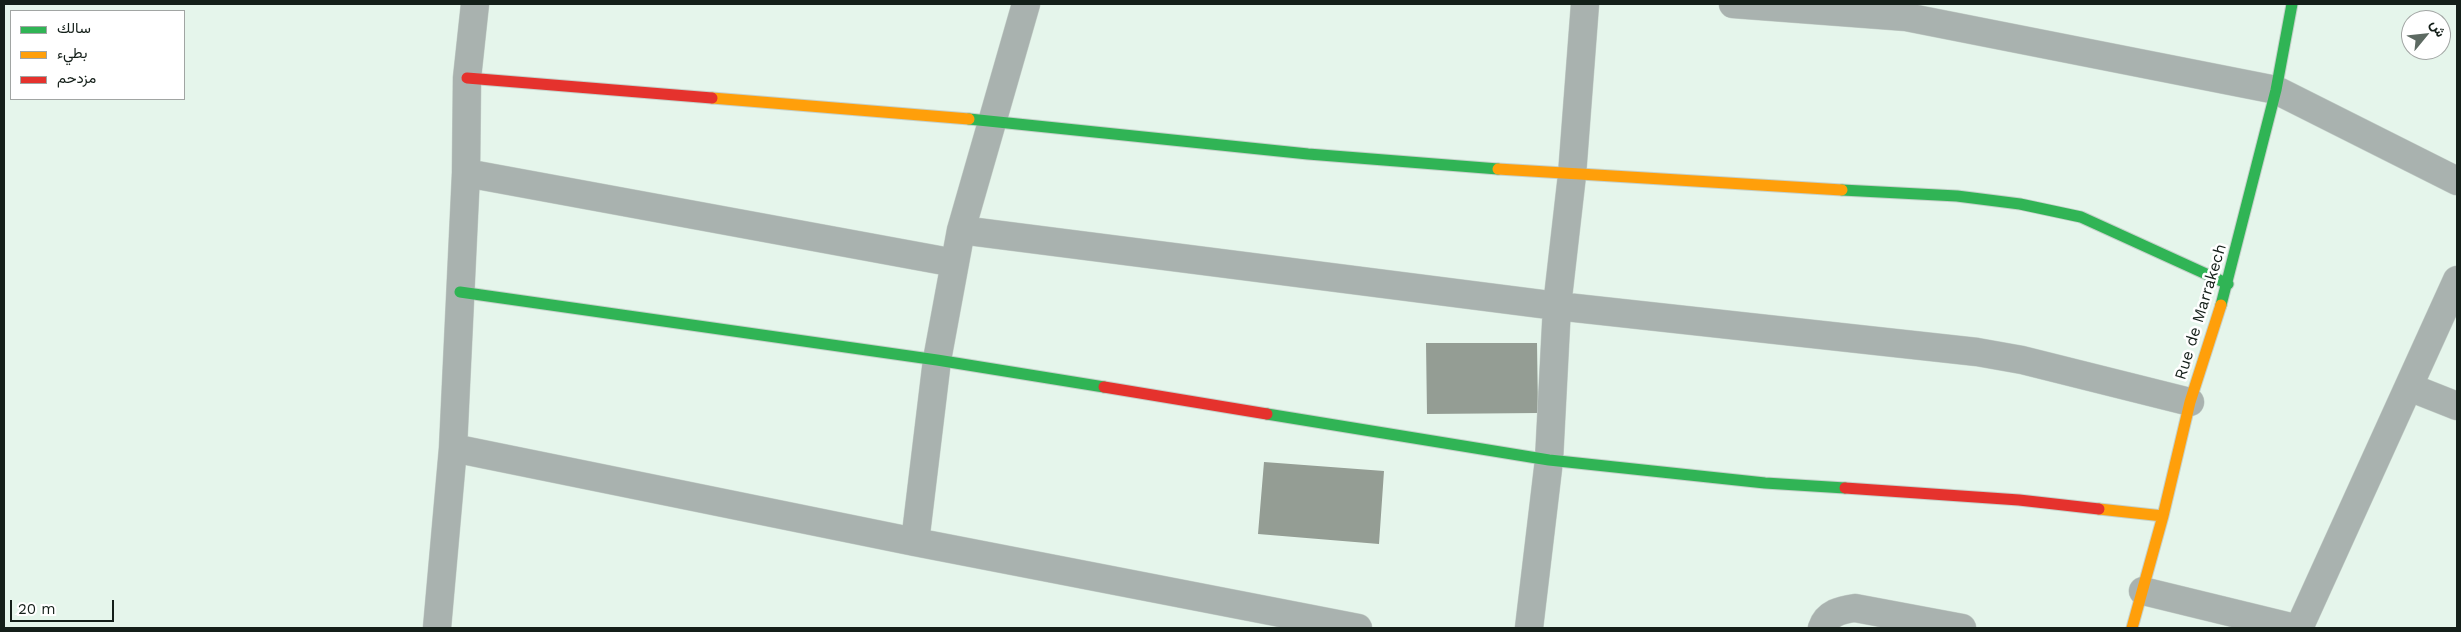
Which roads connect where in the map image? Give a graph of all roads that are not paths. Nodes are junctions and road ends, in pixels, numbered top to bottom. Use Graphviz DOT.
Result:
graph roads {
  1 [pos="475,4"];
  2 [pos="1026,4"];
  3 [pos="1585,4"];
  4 [pos="1747,4"];
  5 [pos="2292,4"];
  6 [pos="1907,10"];
  7 [pos="467,78"];
  8 [pos="2276,90"];
  9 [pos="992,121"];
  10 [pos="466,172"];
  11 [pos="1572,175"];
  12 [pos="2457,181"];
  13 [pos="961,230"];
  14 [pos="955,263"];
  15 [pos="2457,280"];
  16 [pos="2228,284"];
  17 [pos="460,292"];
  18 [pos="1557,306"];
  19 [pos="937,360"];
  20 [pos="2408,387"];
  21 [pos="2190,402"];
  22 [pos="2457,406"];
  23 [pos="453,448"];
  24 [pos="1549,460"];
  25 [pos="2163,516"];
  26 [pos="915,542"];
  27 [pos="2143,590"];
  28 [pos="436,628"];
  29 [pos="1358,628"];
  30 [pos="1529,628"];
  31 [pos="1822,628"];
  32 [pos="1962,628"];
  33 [pos="2132,628"];
  34 [pos="2295,628"];
  35 [pos="2299,628"];
  1 -- 7 [label="street"];
  2 -- 9 [label="street"];
  3 -- 11 [label="street"];
  4 -- 6 [label="street"];
  5 -- 8 [label="street, Rue de Marrakech"];
  6 -- 8 [label="street"];
  7 -- 9 [label="street"];
  7 -- 10 [label="street"];
  8 -- 12 [label="street"];
  8 -- 16 [label="street, Rue de Marrakech"];
  9 -- 11 [label="street"];
  9 -- 13 [label="street"];
  10 -- 14 [label="street"];
  10 -- 17 [label="street"];
  11 -- 16 [label="street"];
  11 -- 18 [label="street"];
  13 -- 14 [label="street"];
  13 -- 18 [label="street"];
  14 -- 19 [label="street"];
  15 -- 20 [label="street"];
  16 -- 21 [label="street, Rue de Marrakech"];
  17 -- 19 [label="street"];
  17 -- 23 [label="street"];
  18 -- 21 [label="street"];
  18 -- 24 [label="street"];
  19 -- 24 [label="street"];
  19 -- 26 [label="street"];
  20 -- 22 [label="street"];
  20 -- 35 [label="street"];
  21 -- 25 [label="street, Rue de Marrakech"];
  23 -- 26 [label="street"];
  23 -- 28 [label="street"];
  24 -- 25 [label="street"];
  24 -- 30 [label="street"];
  25 -- 27 [label="street, Rue de Marrakech"];
  26 -- 29 [label="street"];
  27 -- 33 [label="street, Rue de Marrakech"];
  27 -- 34 [label="street"];
  31 -- 32 [label="street"];
}
